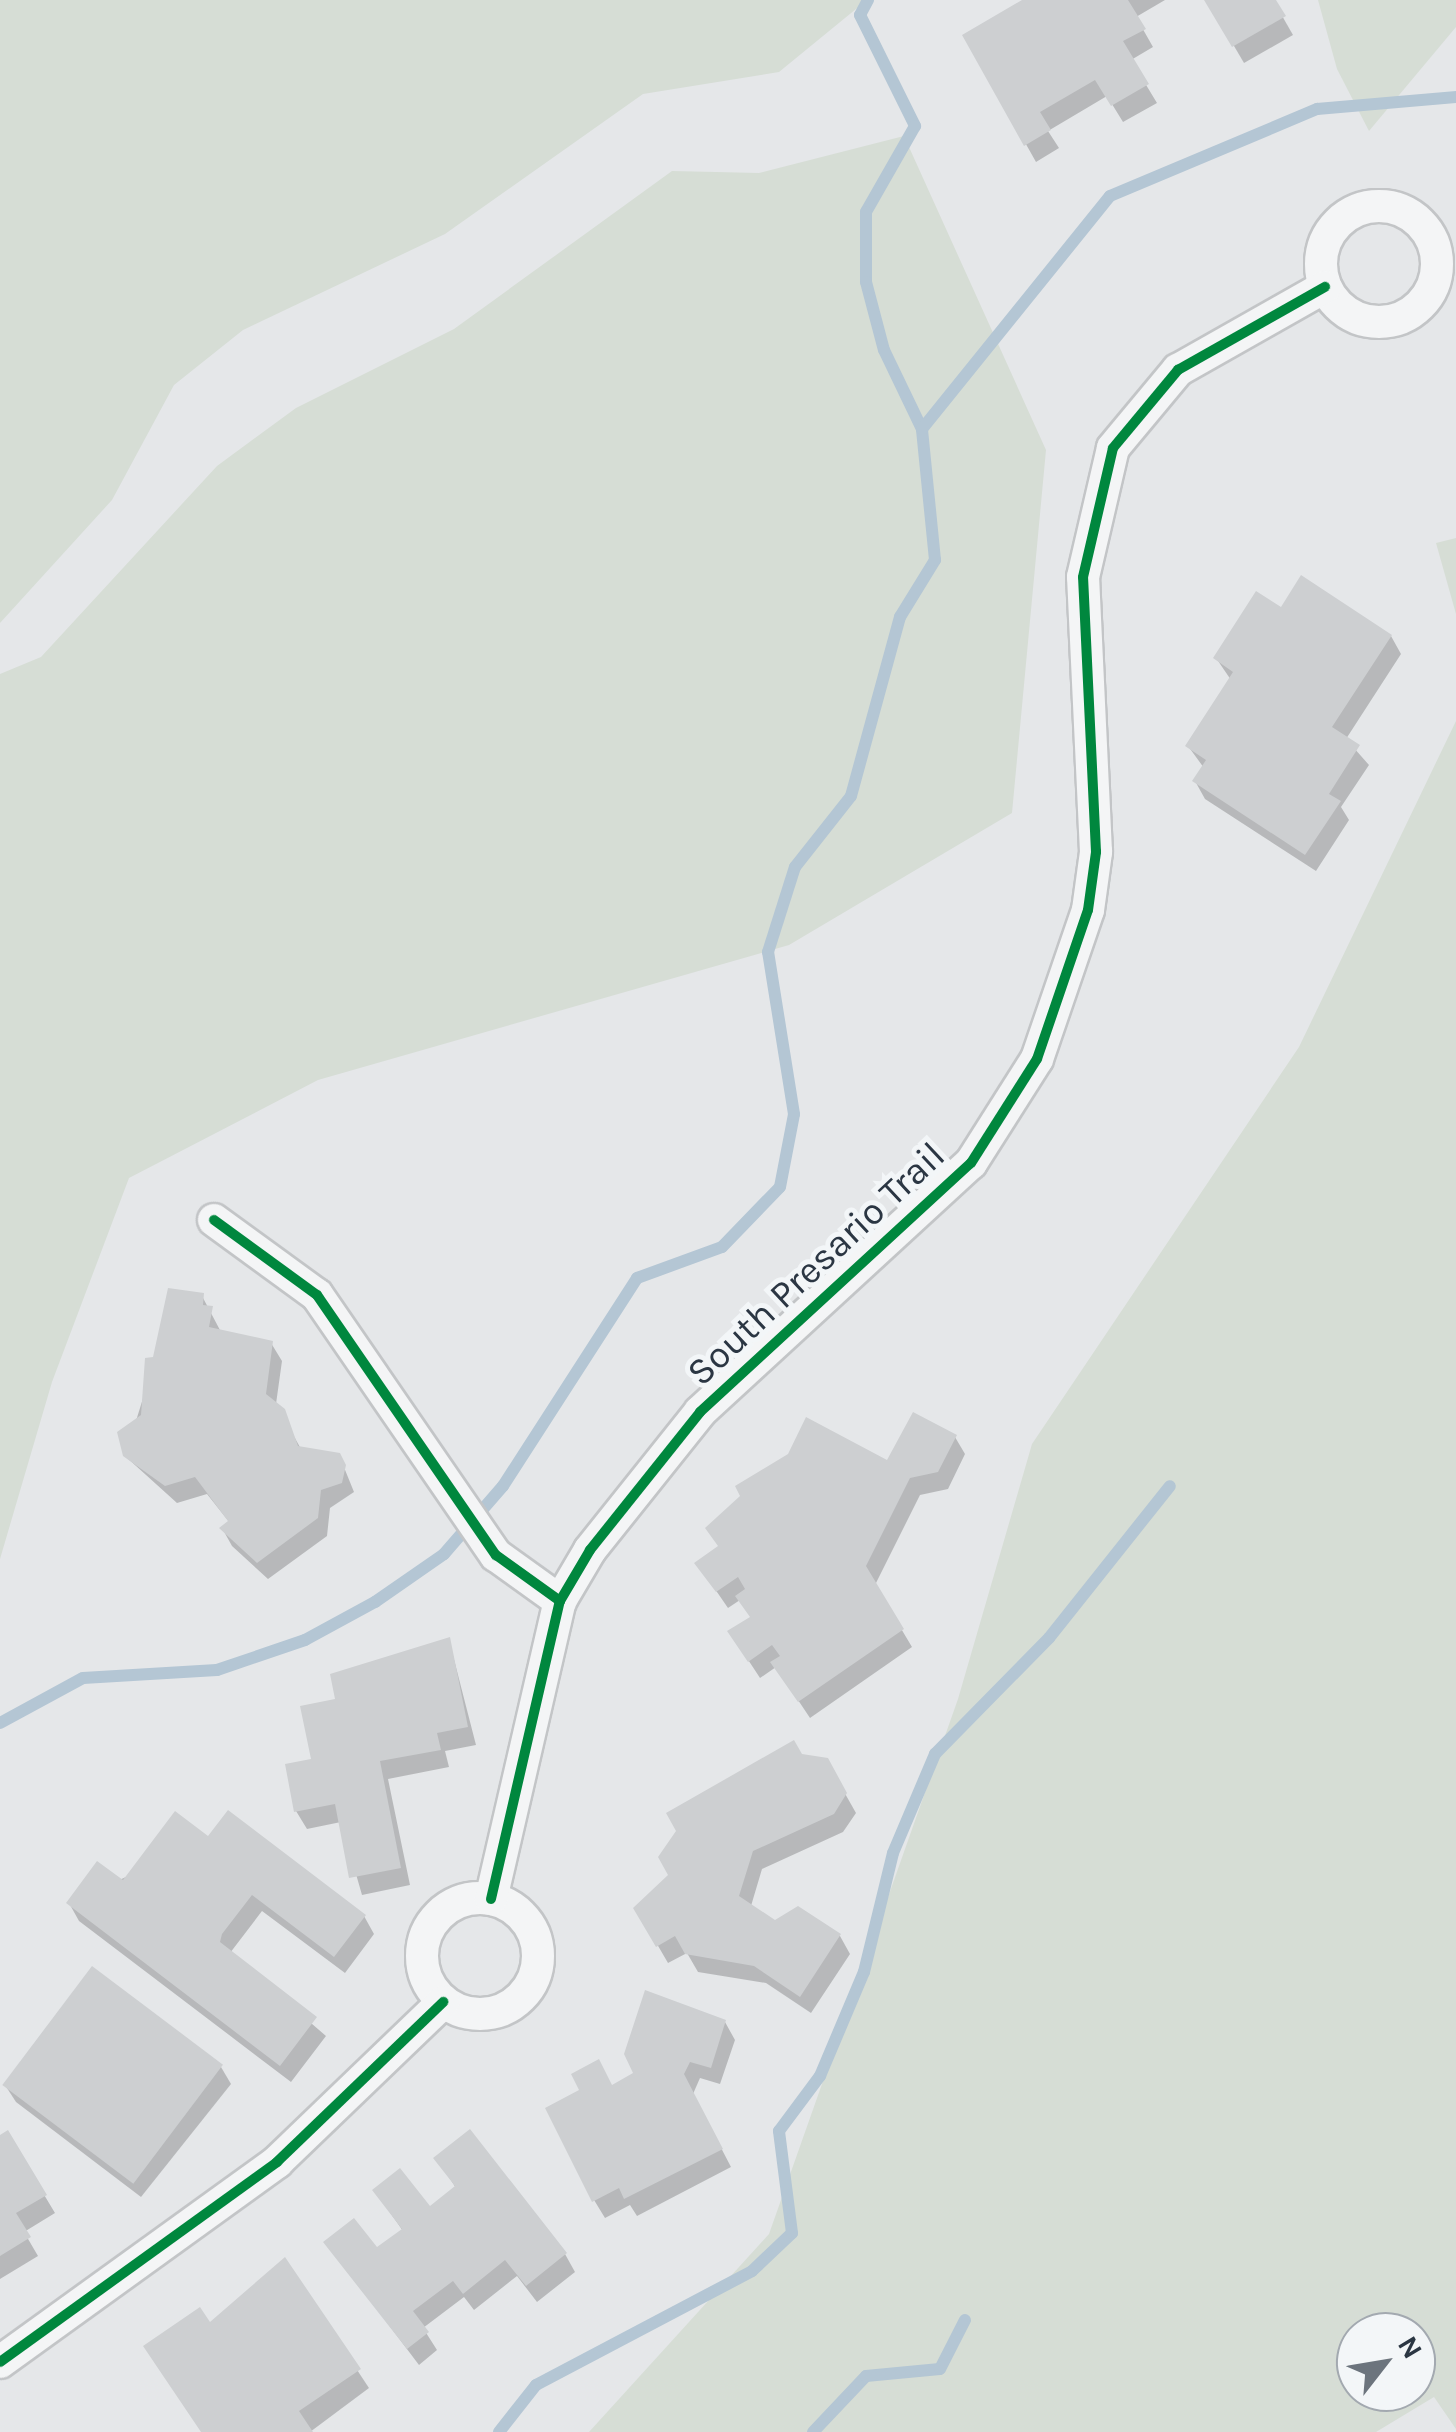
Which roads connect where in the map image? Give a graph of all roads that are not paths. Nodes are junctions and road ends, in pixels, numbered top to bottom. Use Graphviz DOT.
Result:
graph roads {
  1 [pos="1324,287"];
  2 [pos="214,1220"];
  3 [pos="560,1601"];
  4 [pos="491,1898"];
  5 [pos="443,2002"];
  6 [pos="0,2362"];
  1 -- 3 [label="street, South Presario Trail"];
  2 -- 3 [label="street"];
  3 -- 4 [label="street, South Presario Trail"];
  4 -- 5 [label="street"];
  4 -- 5 [label="street"];
  5 -- 6 [label="street"];
}
